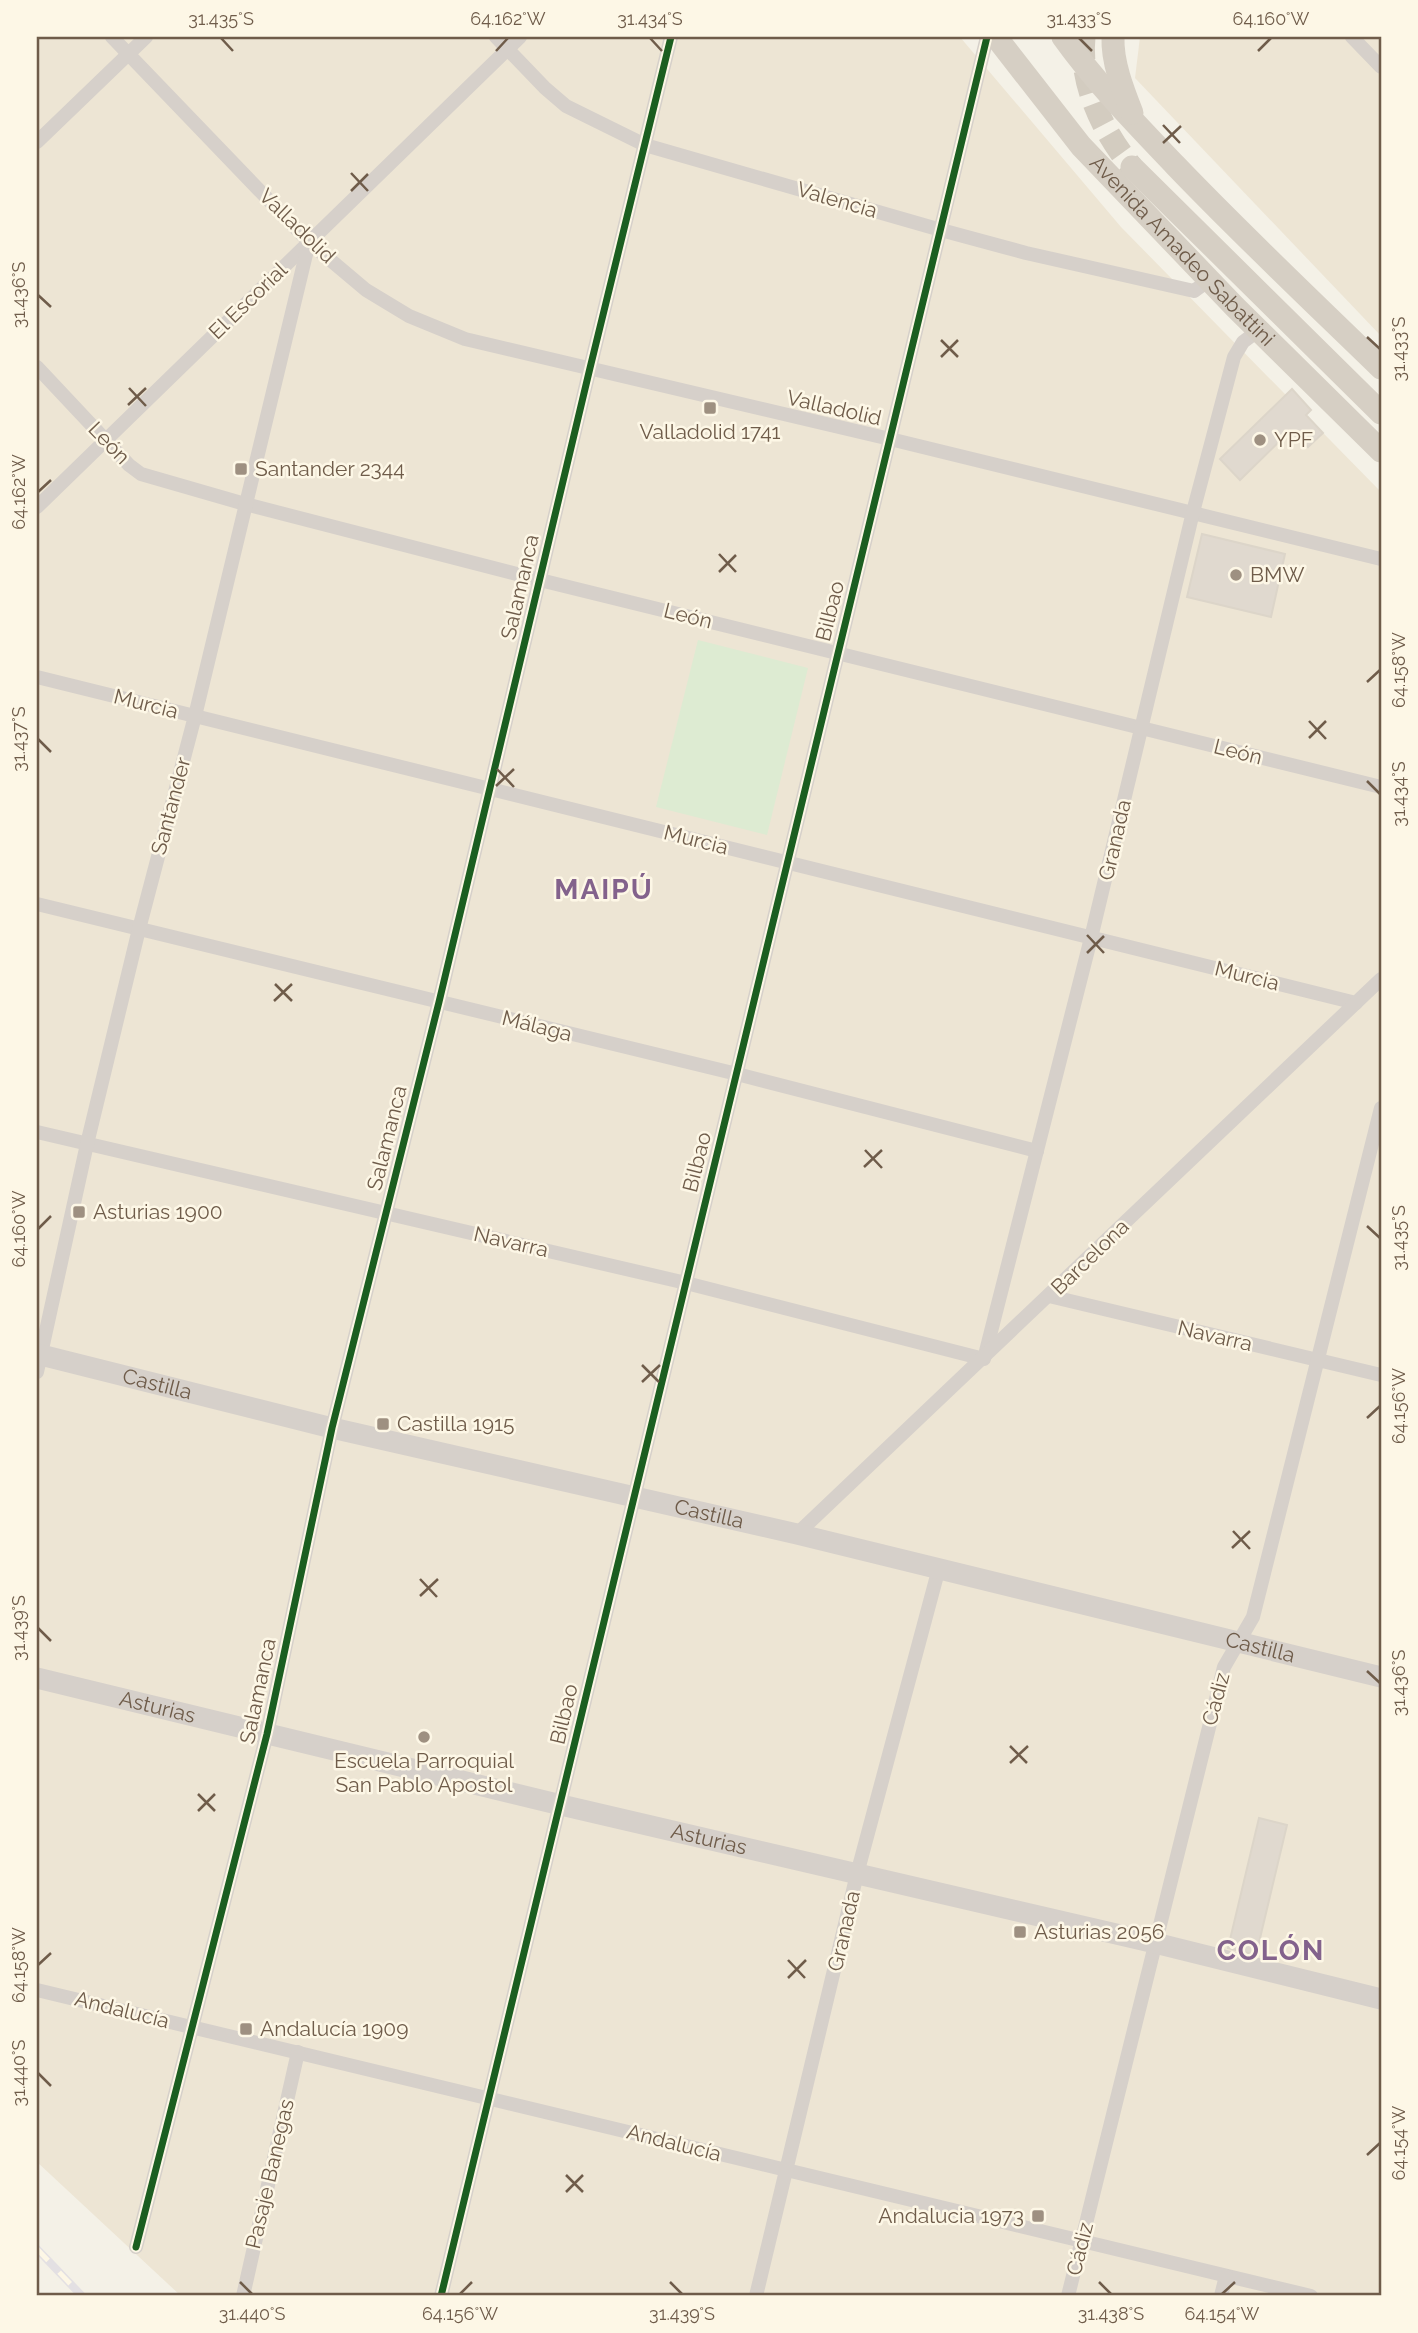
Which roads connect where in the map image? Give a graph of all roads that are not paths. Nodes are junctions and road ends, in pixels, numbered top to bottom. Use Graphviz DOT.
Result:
graph roads {
  1 [pos="112,37"];
  2 [pos="146,37"];
  3 [pos="496,37"];
  4 [pos="520,37"];
  5 [pos="671,37"];
  6 [pos="987,37"];
  7 [pos="996,37"];
  8 [pos="1063,37"];
  9 [pos="1113,37"];
  10 [pos="1352,37"];
  11 [pos="507,49"];
  12 [pos="128,54"];
  13 [pos="1381,67"];
  14 [pos="1137,126"];
  15 [pos="37,142"];
  16 [pos="645,145"];
  17 [pos="1132,167"];
  18 [pos="941,230"];
  19 [pos="309,242"];
  20 [pos="1209,279"];
  21 [pos="1259,330"];
  22 [pos="37,367"];
  23 [pos="590,368"];
  24 [pos="1381,369"];
  25 [pos="1381,413"];
  26 [pos="890,439"];
  27 [pos="106,440"];
  28 [pos="1381,451"];
  29 [pos="245,504"];
  30 [pos="37,507"];
  31 [pos="1193,512"];
  32 [pos="1381,559"];
  33 [pos="540,580"];
  34 [pos="838,653"];
  35 [pos="37,677"];
  36 [pos="195,716"];
  37 [pos="1141,728"];
  38 [pos="1381,787"];
  39 [pos="490,789"];
  40 [pos="788,863"];
  41 [pos="37,904"];
  42 [pos="139,929"];
  43 [pos="1091,939"];
  44 [pos="1381,979"];
  45 [pos="439,1002"];
  46 [pos="1356,1003"];
  47 [pos="737,1074"];
  48 [pos="1381,1108"];
  49 [pos="37,1132"];
  50 [pos="87,1144"];
  51 [pos="1037,1151"];
  52 [pos="386,1212"];
  53 [pos="686,1283"];
  54 [pos="1049,1296"];
  55 [pos="984,1359"];
  56 [pos="38,1360"];
  57 [pos="1318,1360"];
  58 [pos="1381,1376"];
  59 [pos="332,1428"];
  60 [pos="634,1496"];
  61 [pos="797,1534"];
  62 [pos="939,1569"];
  63 [pos="1238,1642"];
  64 [pos="1381,1677"];
  65 [pos="37,1678"];
  66 [pos="267,1734"];
  67 [pos="561,1805"];
  68 [pos="857,1874"];
  69 [pos="1155,1943"];
  70 [pos="37,1990"];
  71 [pos="1381,1999"];
  72 [pos="194,2027"];
  73 [pos="298,2052"];
  74 [pos="489,2099"];
  75 [pos="788,2171"];
  76 [pos="1082,2241"];
  77 [pos="135,2248"];
  78 [pos="1226,2276"];
  79 [pos="243,2296"];
  80 [pos="442,2296"];
  81 [pos="757,2296"];
  82 [pos="1068,2296"];
  83 [pos="1221,2296"];
  84 [pos="1311,2296"];
  1 -- 12 [label="street, Valladolid"];
  2 -- 12 [label="street"];
  3 -- 11 [label="street, Valencia"];
  4 -- 11 [label="street, El Escorial"];
  5 -- 16 [label="street, Salamanca"];
  6 -- 18 [label="street, Bilbao"];
  7 -- 20 [label="main road, Avenida Amadeo Sabattini"];
  8 -- 14 [label="main road"];
  9 -- 14 [label="main road"];
  10 -- 13 [label="street"];
  11 -- 16 [label="street, Valencia"];
  11 -- 19 [label="street, El Escorial"];
  12 -- 15 [label="street"];
  12 -- 19 [label="street, Valladolid"];
  14 -- 24 [label="main road"];
  16 -- 18 [label="street, Valencia"];
  16 -- 23 [label="street, Salamanca"];
  17 -- 25 [label="main road"];
  18 -- 20 [label="street, Valencia"];
  18 -- 26 [label="street, Bilbao"];
  19 -- 23 [label="street, Valladolid"];
  19 -- 27 [label="street, El Escorial"];
  19 -- 29 [label="street, Santander"];
  20 -- 21 [label="main road, Avenida Amadeo Sabattini"];
  21 -- 28 [label="main road, Avenida Amadeo Sabattini"];
  21 -- 31 [label="street, Granada"];
  22 -- 27 [label="street, León"];
  23 -- 26 [label="street, Valladolid"];
  23 -- 33 [label="street, Salamanca"];
  26 -- 31 [label="street, Valladolid"];
  26 -- 34 [label="street, Bilbao"];
  27 -- 29 [label="street, León"];
  27 -- 30 [label="street, El Escorial"];
  29 -- 33 [label="street, León"];
  29 -- 36 [label="street, Santander"];
  31 -- 32 [label="street, Valladolid"];
  31 -- 37 [label="street, Granada"];
  33 -- 34 [label="street, León"];
  33 -- 39 [label="street, Salamanca"];
  34 -- 37 [label="street, León"];
  34 -- 40 [label="street, Bilbao"];
  35 -- 36 [label="street, Murcia"];
  36 -- 39 [label="street, Murcia"];
  36 -- 42 [label="street, Santander"];
  37 -- 38 [label="street, León"];
  37 -- 43 [label="street, Granada"];
  39 -- 40 [label="street, Murcia"];
  39 -- 45 [label="street, Salamanca"];
  40 -- 43 [label="street, Murcia"];
  40 -- 47 [label="street, Bilbao"];
  41 -- 42 [label="street, Málaga"];
  42 -- 45 [label="street, Málaga"];
  42 -- 50 [label="street, Santander"];
  43 -- 46 [label="street, Murcia"];
  43 -- 51 [label="street, Granada"];
  44 -- 46 [label="street, Barcelona"];
  45 -- 47 [label="street, Málaga"];
  45 -- 52 [label="street, Salamanca"];
  46 -- 54 [label="street, Barcelona"];
  47 -- 51 [label="street, Málaga"];
  47 -- 53 [label="street, Bilbao"];
  48 -- 57 [label="street, Cádiz"];
  49 -- 50 [label="street, Navarra"];
  50 -- 52 [label="street, Navarra"];
  50 -- 56 [label="street, Santander"];
  51 -- 55 [label="street, Granada"];
  52 -- 53 [label="street, Navarra"];
  52 -- 59 [label="street, Salamanca"];
  53 -- 55 [label="street, Navarra"];
  53 -- 60 [label="street, Bilbao"];
  54 -- 55 [label="street, Barcelona"];
  54 -- 57 [label="street, Navarra"];
  55 -- 61 [label="street, Barcelona"];
  56 -- 59 [label="street, Castilla"];
  57 -- 58 [label="street, Navarra"];
  57 -- 63 [label="street, Cádiz"];
  59 -- 60 [label="street, Castilla"];
  59 -- 66 [label="street, Salamanca"];
  60 -- 61 [label="street, Castilla"];
  60 -- 67 [label="street, Bilbao"];
  61 -- 62 [label="street, Castilla"];
  62 -- 63 [label="street, Castilla"];
  62 -- 68 [label="street, Granada"];
  63 -- 64 [label="street, Castilla"];
  63 -- 69 [label="street, Cádiz"];
  65 -- 66 [label="street, Asturias"];
  66 -- 67 [label="street, Asturias"];
  66 -- 72 [label="street, Salamanca"];
  67 -- 68 [label="street, Asturias"];
  67 -- 74 [label="street, Bilbao"];
  68 -- 69 [label="street, Asturias"];
  68 -- 75 [label="street, Granada"];
  69 -- 71 [label="street, Asturias"];
  69 -- 76 [label="street, Cádiz"];
  70 -- 72 [label="street, Andalucía"];
  72 -- 73 [label="street, Andalucía"];
  72 -- 77 [label="street, Salamanca"];
  73 -- 74 [label="street, Andalucía"];
  73 -- 79 [label="street, Pasaje Banegas"];
  74 -- 75 [label="street, Andalucía"];
  74 -- 80 [label="street, Bilbao"];
  75 -- 76 [label="street, Andalucía"];
  75 -- 81 [label="street, Granada"];
  76 -- 78 [label="street, Andalucía"];
  76 -- 82 [label="street, Cádiz"];
  78 -- 83 [label="street"];
  78 -- 84 [label="street, Andalucía"];
}
